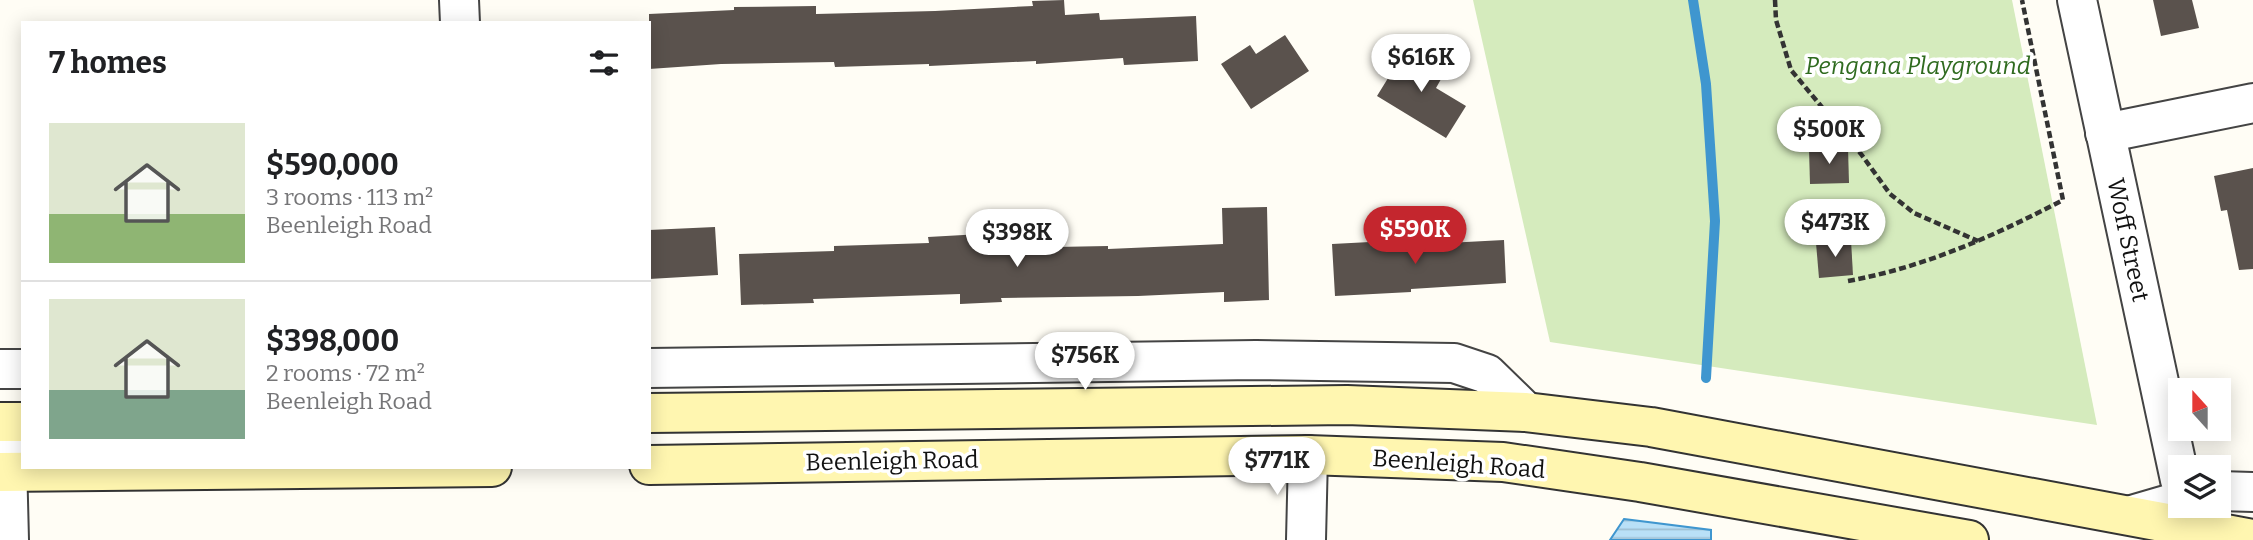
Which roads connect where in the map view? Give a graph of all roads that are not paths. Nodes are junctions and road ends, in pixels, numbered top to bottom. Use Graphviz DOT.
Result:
graph roads {
  1 [pos="459,0"];
  2 [pos="2077,0"];
  3 [pos="460,21"];
  4 [pos="2253,103"];
  5 [pos="2105,133"];
  6 [pos="651,368"];
  7 [pos="0,369"];
  8 [pos="21,369"];
  9 [pos="1526,412"];
  10 [pos="651,413"];
  11 [pos="10,422"];
  12 [pos="1308,455"];
  13 [pos="2175,455"];
  14 [pos="651,465"];
  15 [pos="284,469"];
  16 [pos="4,472"];
  17 [pos="2231,491"];
  18 [pos="2253,492"];
  19 [pos="2191,519"];
  20 [pos="2253,539"];
  21 [pos="9,540"];
  22 [pos="1306,540"];
  23 [pos="1969,540"];
  1 -- 3 [label="street"];
  2 -- 5 [label="street, Woff Street"];
  4 -- 5 [label="street"];
  5 -- 13 [label="street, Woff Street"];
  6 -- 9 [label="street"];
  7 -- 8 [label="street"];
  9 -- 10 [label="main road, Beenleigh Road"];
  9 -- 19 [label="main road, Beenleigh Road"];
  11 -- 16 [label="street"];
  12 -- 14 [label="main road, Beenleigh Road"];
  12 -- 22 [label="street"];
  12 -- 23 [label="main road, Beenleigh Road"];
  15 -- 16 [label="main road"];
  16 -- 21 [label="street"];
  17 -- 18 [label="street"];
  19 -- 20 [label="main road, Beenleigh Road"];
}
